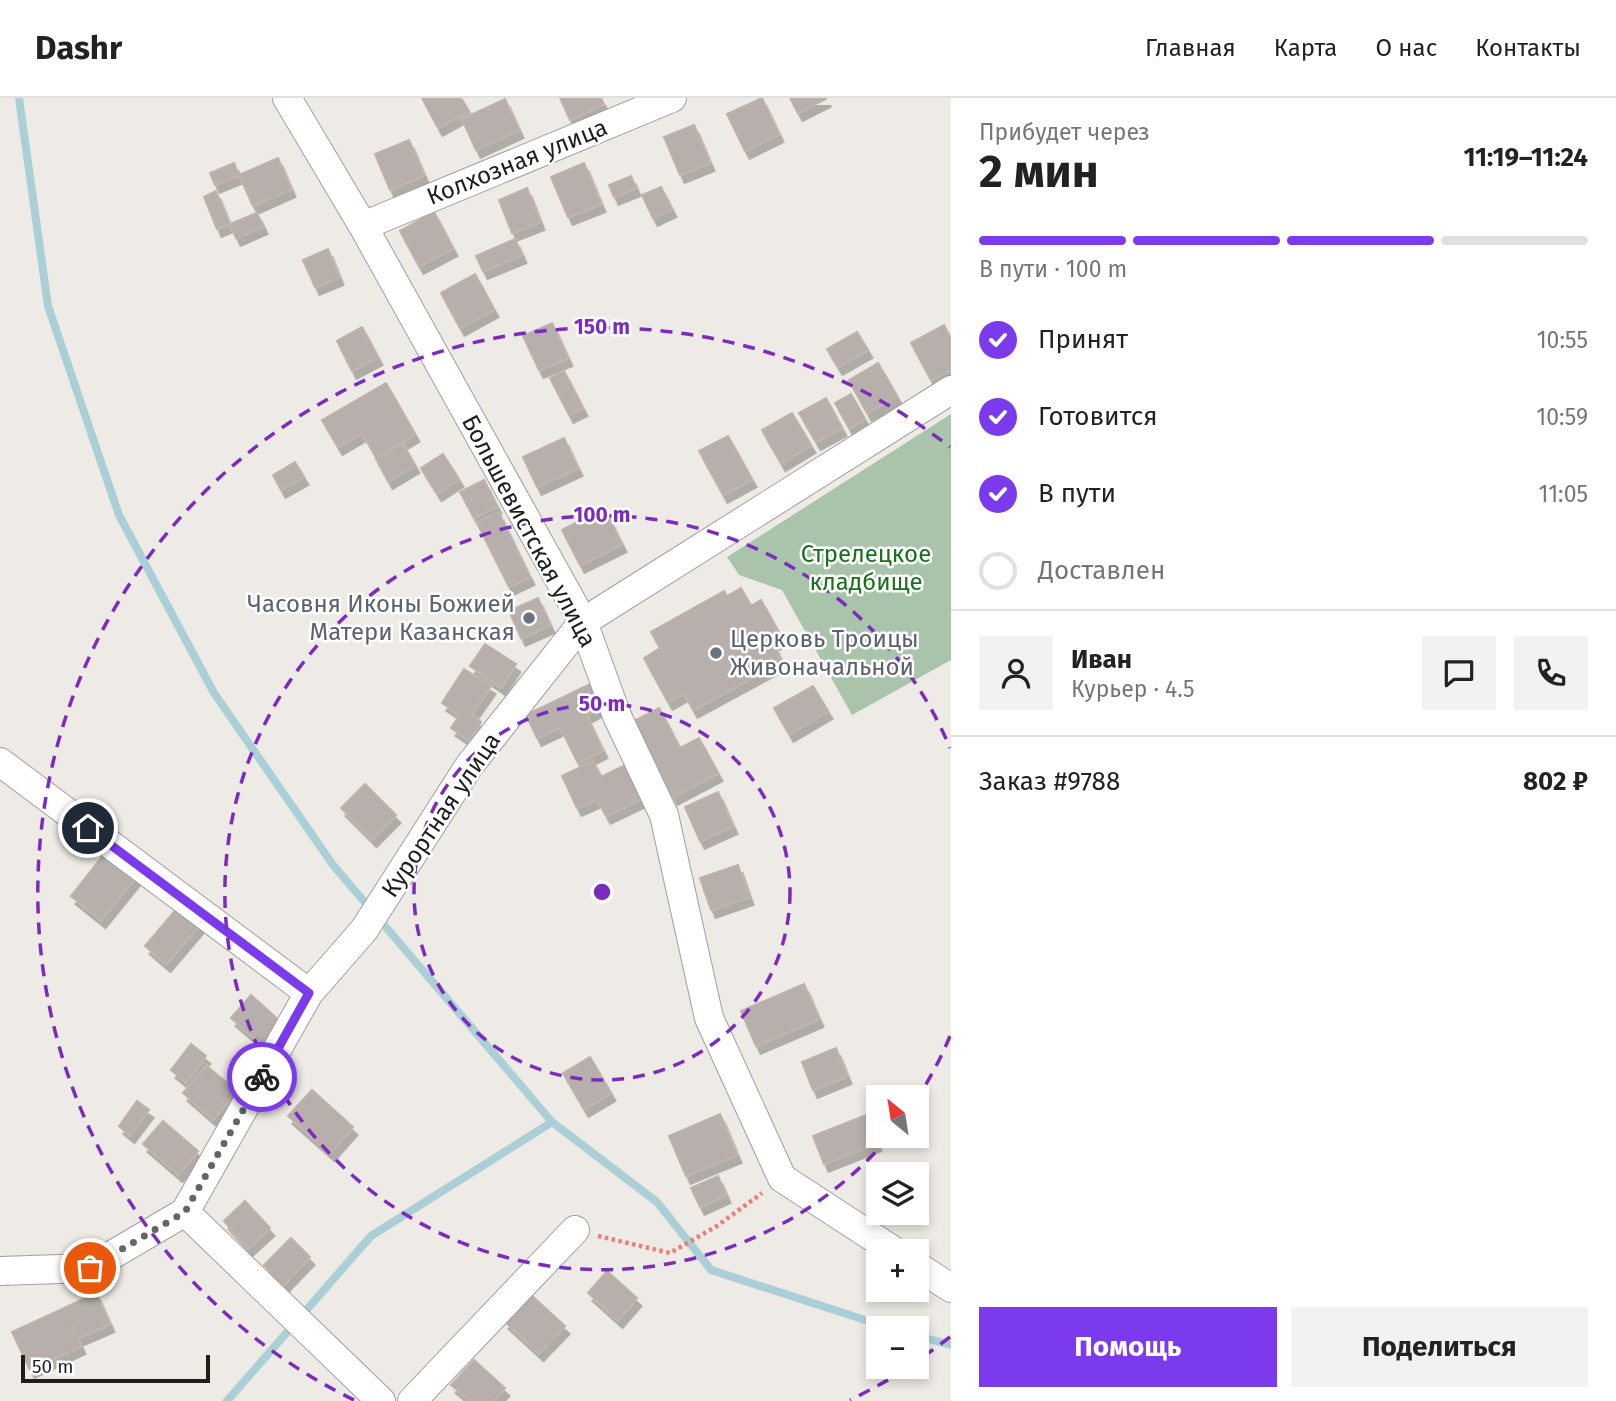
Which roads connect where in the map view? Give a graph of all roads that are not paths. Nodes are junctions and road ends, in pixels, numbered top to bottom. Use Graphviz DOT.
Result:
graph roads {
  1 [pos="287,98"];
  2 [pos="671,98"];
  3 [pos="363,226"];
  4 [pos="951,390"];
  5 [pos="583,622"];
  6 [pos="0,762"];
  7 [pos="309,993"];
  8 [pos="185,1212"];
  9 [pos="575,1230"];
  10 [pos="876,1239"];
  11 [pos="0,1271"];
  12 [pos="929,1274"];
  13 [pos="951,1288"];
  14 [pos="381,1401"];
  15 [pos="412,1401"];
  1 -- 3 [label="street, Большевистская улица"];
  2 -- 3 [label="street, Колхозная улица"];
  3 -- 5 [label="street, Большевистская улица"];
  4 -- 5 [label="street, Курортная улица"];
  5 -- 7 [label="street, Курортная улица"];
  5 -- 10 [label="street, Большевистская улица"];
  6 -- 7 [label="street"];
  7 -- 8 [label="street, Курортная улица"];
  8 -- 11 [label="street, Курортная улица"];
  8 -- 14 [label="street"];
  9 -- 15 [label="street"];
  12 -- 13 [label="street"];
}
